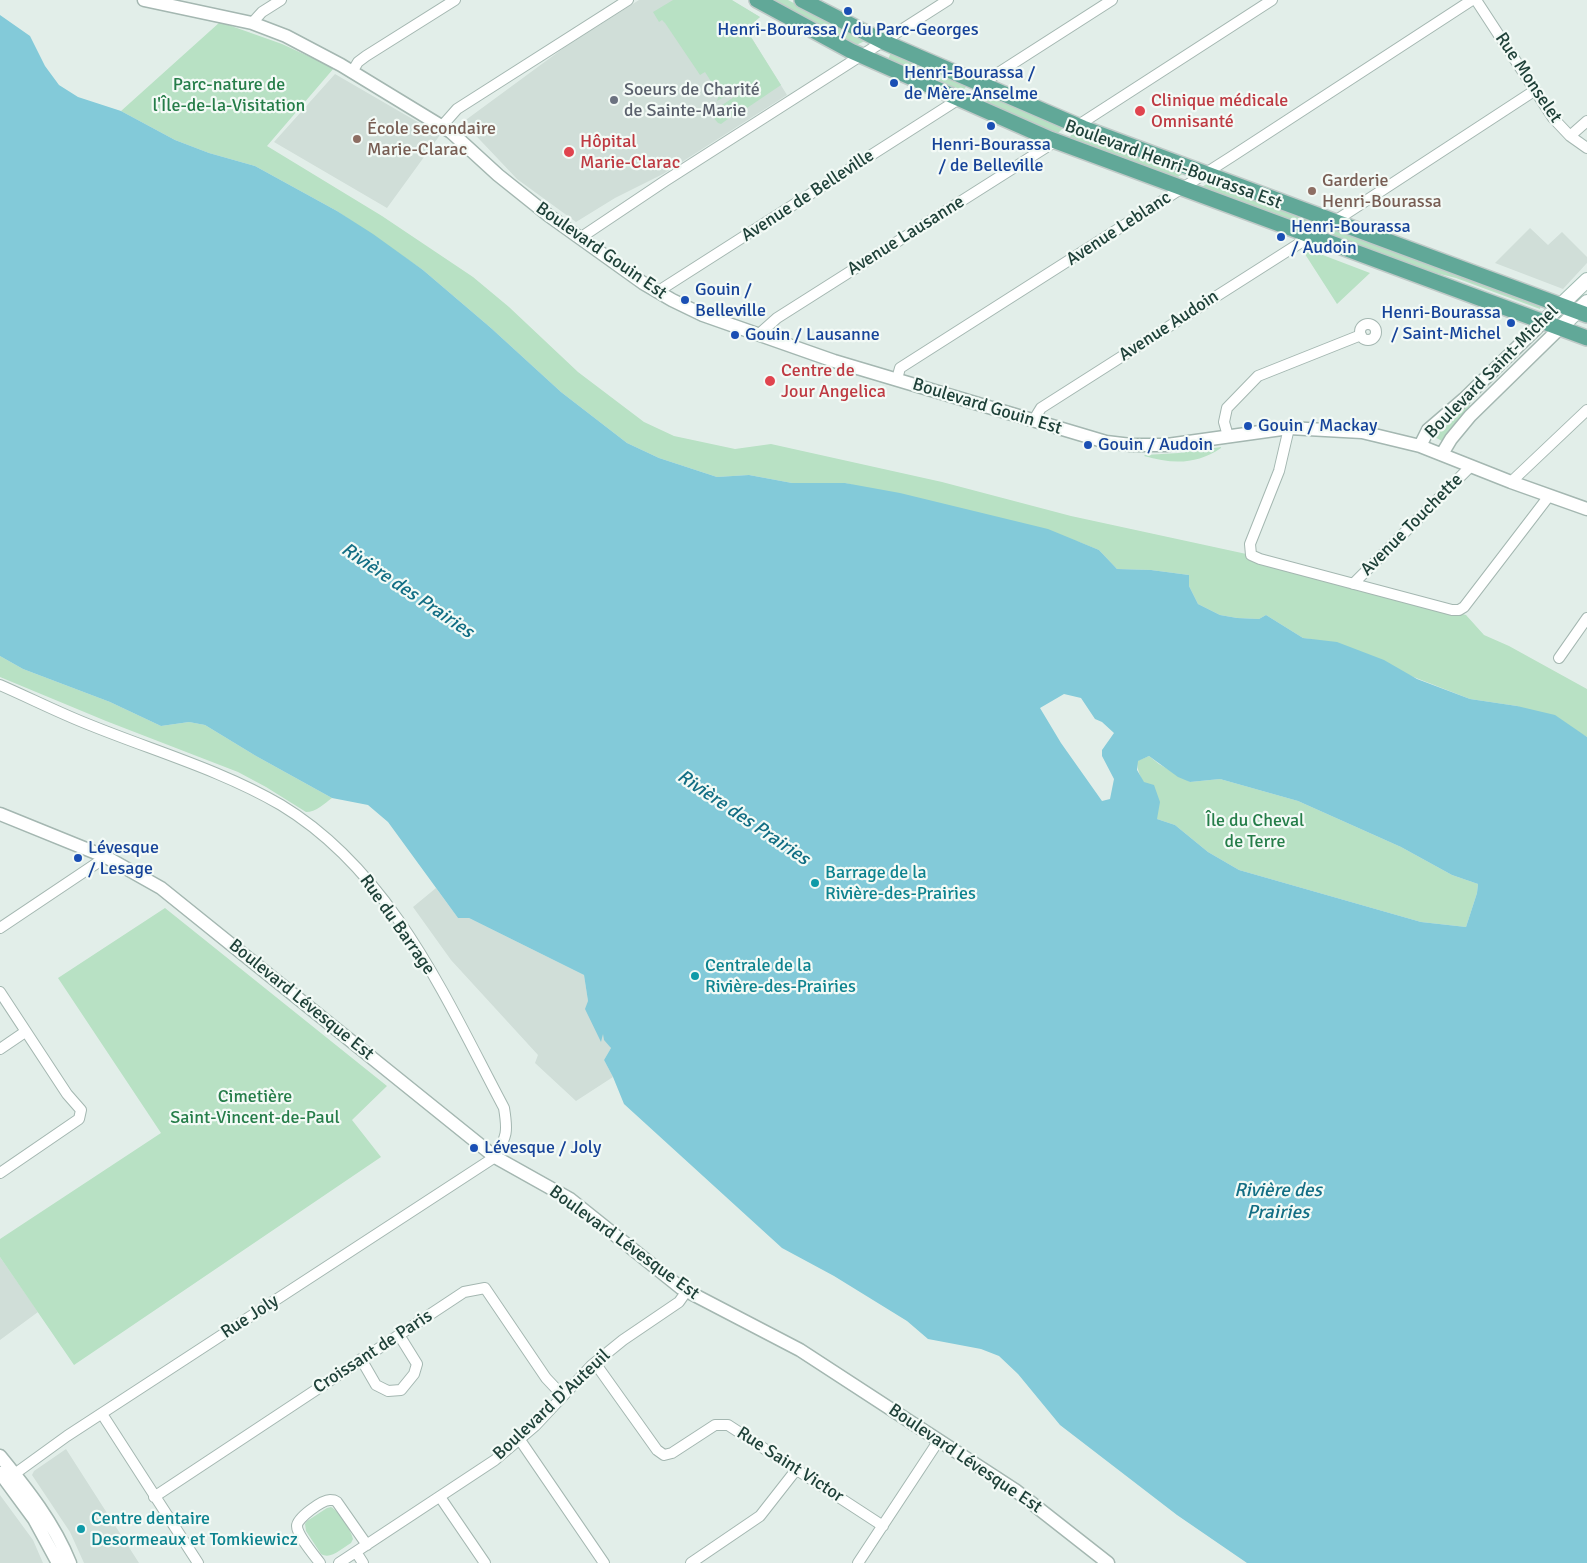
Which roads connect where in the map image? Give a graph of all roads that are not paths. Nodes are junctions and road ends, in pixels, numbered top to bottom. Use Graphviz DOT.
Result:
graph roads {
  1 [pos="146,0"];
  2 [pos="281,0"];
  3 [pos="455,0"];
  4 [pos="628,0"];
  5 [pos="757,0"];
  6 [pos="802,0"];
  7 [pos="948,0"];
  8 [pos="1112,0"];
  9 [pos="1272,0"];
  10 [pos="1472,0"];
  11 [pos="1476,0"];
  12 [pos="252,23"];
  13 [pos="884,42"];
  14 [pos="862,56"];
  15 [pos="352,72"];
  16 [pos="981,84"];
  17 [pos="1534,90"];
  18 [pos="959,99"];
  19 [pos="1587,120"];
  20 [pos="442,126"];
  21 [pos="1077,126"];
  22 [pos="1570,136"];
  23 [pos="1056,141"];
  24 [pos="1587,148"];
  25 [pos="1205,174"];
  26 [pos="1182,188"];
  27 [pos="1335,221"];
  28 [pos="1311,236"];
  29 [pos="580,238"];
  30 [pos="1587,280"];
  31 [pos="657,292"];
  32 [pos="1560,305"];
  33 [pos="1584,309"];
  34 [pos="1543,322"];
  35 [pos="1560,328"];
  36 [pos="1361,335"];
  37 [pos="758,336"];
  38 [pos="1587,338"];
  39 [pos="897,379"];
  40 [pos="1587,410"];
  41 [pos="1033,421"];
  42 [pos="1289,428"];
  43 [pos="1228,436"];
  44 [pos="1420,446"];
  45 [pos="1442,454"];
  46 [pos="1471,466"];
  47 [pos="1510,482"];
  48 [pos="1549,496"];
  49 [pos="1587,509"];
  50 [pos="1353,584"];
  51 [pos="1587,618"];
  52 [pos="1560,658"];
  53 [pos="0,685"];
  54 [pos="0,814"];
  55 [pos="106,857"];
  56 [pos="0,928"];
  57 [pos="0,992"];
  58 [pos="25,1032"];
  59 [pos="0,1049"];
  60 [pos="495,1156"];
  61 [pos="0,1173"];
  62 [pos="686,1292"];
  63 [pos="399,1335"];
  64 [pos="362,1359"];
  65 [pos="595,1363"];
  66 [pos="562,1395"];
  67 [pos="102,1414"];
  68 [pos="520,1440"];
  69 [pos="939,1440"];
  70 [pos="0,1456"];
  71 [pos="796,1470"];
  72 [pos="7,1476"];
  73 [pos="154,1497"];
  74 [pos="440,1497"];
  75 [pos="883,1526"];
  76 [pos="367,1545"];
  77 [pos="356,1552"];
  78 [pos="58,1563"];
  79 [pos="70,1563"];
  80 [pos="198,1563"];
  81 [pos="320,1563"];
  82 [pos="339,1563"];
  83 [pos="363,1563"];
  84 [pos="485,1563"];
  85 [pos="604,1563"];
  86 [pos="691,1563"];
  87 [pos="858,1563"];
  88 [pos="1108,1563"];
  1 -- 12 [label="street, Boulevard Gouin Est"];
  2 -- 12 [label="street"];
  3 -- 15 [label="street"];
  4 -- 20 [label="street"];
  5 -- 14 [label="main road, Boulevard Henri-Bourassa Est"];
  6 -- 13 [label="main road, Boulevard Henri-Bourassa Est"];
  7 -- 13 [label="street"];
  8 -- 16 [label="street"];
  9 -- 21 [label="street"];
  10 -- 25 [label="street, Avenue Leblanc"];
  11 -- 17 [label="street, Rue Monselet"];
  12 -- 15 [label="street, Boulevard Gouin Est"];
  13 -- 14 [label="street"];
  13 -- 16 [label="main road, Boulevard Henri-Bourassa Est"];
  14 -- 18 [label="main road, Boulevard Henri-Bourassa Est"];
  14 -- 29 [label="street"];
  15 -- 20 [label="street, Boulevard Gouin Est"];
  16 -- 21 [label="main road, Boulevard Henri-Bourassa Est"];
  17 -- 22 [label="street, Rue Monselet"];
  17 -- 27 [label="street"];
  18 -- 23 [label="main road, Boulevard Henri-Bourassa Est"];
  18 -- 31 [label="street, Avenue de Belleville"];
  19 -- 22 [label="street"];
  20 -- 29 [label="street, Boulevard Gouin Est"];
  21 -- 25 [label="main road, Boulevard Henri-Bourassa Est"];
  22 -- 24 [label="street, Rue Monselet"];
  23 -- 26 [label="main road, Boulevard Henri-Bourassa Est"];
  23 -- 37 [label="street, Avenue Lausanne"];
  25 -- 26 [label="street, Avenue Leblanc"];
  25 -- 27 [label="main road, Boulevard Henri-Bourassa Est"];
  26 -- 28 [label="main road, Boulevard Henri-Bourassa Est"];
  26 -- 39 [label="street, Avenue Leblanc"];
  27 -- 32 [label="main road, Boulevard Henri-Bourassa Est"];
  28 -- 34 [label="main road, Boulevard Henri-Bourassa Est"];
  28 -- 41 [label="street, Avenue Audoin"];
  29 -- 31 [label="street, Boulevard Gouin Est"];
  30 -- 32 [label="main road, Boulevard Saint-Michel"];
  31 -- 37 [label="street, Boulevard Gouin Est"];
  32 -- 33 [label="main road, Boulevard Henri-Bourassa Est"];
  32 -- 34 [label="main road, Boulevard Saint-Michel"];
  33 -- 35 [label="main road, Boulevard Saint-Michel"];
  34 -- 35 [label="main road, Boulevard Henri-Bourassa Est"];
  34 -- 44 [label="street, Boulevard Saint-Michel"];
  35 -- 38 [label="main road, Boulevard Henri-Bourassa Est"];
  35 -- 45 [label="street, Boulevard Saint-Michel"];
  36 -- 43 [label="street"];
  37 -- 39 [label="street, Boulevard Gouin Est"];
  39 -- 41 [label="street, Boulevard Gouin Est"];
  40 -- 47 [label="street"];
  41 -- 43 [label="street, Boulevard Gouin Est"];
  42 -- 43 [label="street, Boulevard Gouin Est"];
  42 -- 44 [label="street, Boulevard Gouin Est"];
  42 -- 50 [label="street"];
  44 -- 45 [label="street, Boulevard Gouin Est"];
  45 -- 46 [label="street, Boulevard Gouin Est"];
  46 -- 47 [label="street, Boulevard Gouin Est"];
  46 -- 50 [label="street, Avenue Touchette"];
  47 -- 48 [label="street, Boulevard Gouin Est"];
  48 -- 49 [label="street, Boulevard Gouin Est"];
  48 -- 50 [label="street"];
  51 -- 52 [label="street"];
  53 -- 60 [label="street, Rue du Barrage"];
  54 -- 55 [label="street, Boulevard Lévesque Est"];
  55 -- 56 [label="street"];
  55 -- 60 [label="street, Boulevard Lévesque Est"];
  57 -- 58 [label="street"];
  58 -- 59 [label="street"];
  58 -- 61 [label="street"];
  60 -- 62 [label="street, Boulevard Lévesque Est"];
  60 -- 67 [label="street, Rue Joly"];
  62 -- 65 [label="street, Boulevard D'Auteuil"];
  62 -- 69 [label="street, Boulevard Lévesque Est"];
  63 -- 64 [label="street, Croissant de Paris"];
  63 -- 64 [label="street"];
  63 -- 66 [label="street, Croissant de Paris"];
  64 -- 73 [label="street, Croissant de Paris"];
  65 -- 66 [label="street, Boulevard D'Auteuil"];
  65 -- 71 [label="street, Rue Saint Victor"];
  66 -- 68 [label="street, Boulevard D'Auteuil"];
  67 -- 72 [label="street, Rue Joly"];
  67 -- 73 [label="street"];
  68 -- 74 [label="street, Boulevard D'Auteuil"];
  68 -- 85 [label="street"];
  69 -- 75 [label="street"];
  69 -- 88 [label="street, Boulevard Lévesque Est"];
  70 -- 72 [label="street"];
  71 -- 75 [label="street, Rue Saint Victor"];
  71 -- 86 [label="street"];
  72 -- 78 [label="street"];
  72 -- 79 [label="street"];
  73 -- 80 [label="street"];
  74 -- 76 [label="street, Boulevard D'Auteuil"];
  74 -- 84 [label="street"];
  75 -- 87 [label="street"];
  76 -- 77 [label="street, Boulevard D'Auteuil"];
  76 -- 81 [label="street"];
  77 -- 82 [label="street, Boulevard D'Auteuil"];
  77 -- 83 [label="street"];
}
